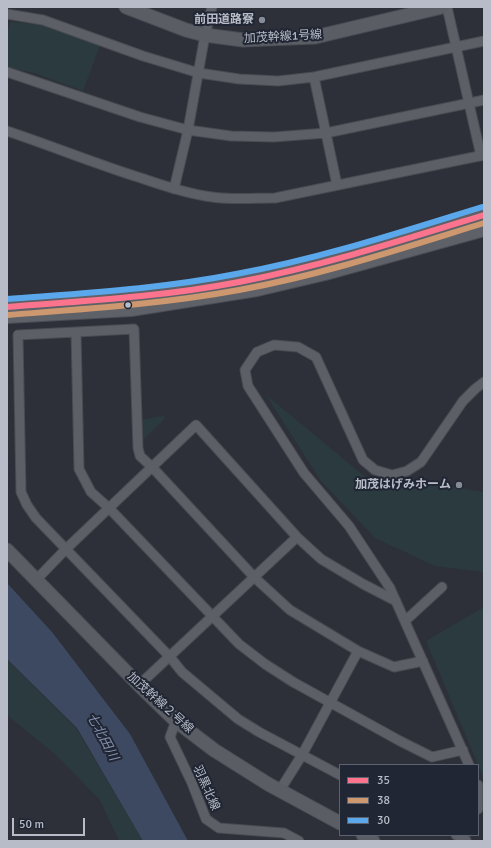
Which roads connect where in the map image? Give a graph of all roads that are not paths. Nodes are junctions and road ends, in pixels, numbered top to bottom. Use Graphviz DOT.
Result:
graph roads {
  1 [pos="126,7"];
  2 [pos="212,7"];
  3 [pos="442,7"];
  4 [pos="447,7"];
  5 [pos="7,14"];
  6 [pos="205,35"];
  7 [pos="484,41"];
  8 [pos="455,47"];
  9 [pos="7,72"];
  10 [pos="199,74"];
  11 [pos="314,77"];
  12 [pos="484,100"];
  13 [pos="469,103"];
  14 [pos="188,130"];
  15 [pos="7,131"];
  16 [pos="326,133"];
  17 [pos="482,156"];
  18 [pos="337,185"];
  19 [pos="174,189"];
  20 [pos="484,215"];
  21 [pos="484,229"];
  22 [pos="7,307"];
  23 [pos="7,316"];
  24 [pos="76,332"];
  25 [pos="484,382"];
  26 [pos="152,467"];
  27 [pos="108,508"];
  28 [pos="297,538"];
  29 [pos="66,549"];
  30 [pos="7,550"];
  31 [pos="255,578"];
  32 [pos="36,580"];
  33 [pos="442,587"];
  34 [pos="396,601"];
  35 [pos="212,617"];
  36 [pos="405,621"];
  37 [pos="358,651"];
  38 [pos="170,658"];
  39 [pos="423,660"];
  40 [pos="139,685"];
  41 [pos="329,702"];
  42 [pos="176,721"];
  43 [pos="462,750"];
  44 [pos="302,755"];
  45 [pos="469,764"];
  46 [pos="339,774"];
  47 [pos="280,790"];
  48 [pos="339,822"];
  49 [pos="365,836"];
  50 [pos="299,841"];
  51 [pos="374,841"];
  1 -- 6 [label="street, 加茂幹線1号線"];
  2 -- 6 [label="street"];
  3 -- 6 [label="street, 加茂幹線1号線"];
  4 -- 8 [label="street"];
  5 -- 10 [label="street"];
  6 -- 10 [label="street"];
  7 -- 8 [label="street"];
  8 -- 11 [label="street"];
  8 -- 13 [label="street"];
  9 -- 14 [label="street"];
  10 -- 11 [label="street"];
  10 -- 14 [label="street"];
  11 -- 16 [label="street"];
  12 -- 13 [label="street"];
  13 -- 16 [label="street"];
  13 -- 17 [label="street"];
  14 -- 16 [label="street"];
  14 -- 19 [label="street"];
  15 -- 19 [label="street"];
  16 -- 18 [label="street"];
  17 -- 18 [label="street"];
  18 -- 19 [label="street"];
  20 -- 22 [label="main road"];
  21 -- 23 [label="main road"];
  24 -- 26 [label="street"];
  24 -- 27 [label="street"];
  24 -- 29 [label="street"];
  25 -- 34 [label="street"];
  26 -- 27 [label="street"];
  26 -- 28 [label="street"];
  26 -- 31 [label="street"];
  27 -- 29 [label="street"];
  27 -- 35 [label="street"];
  28 -- 31 [label="street"];
  28 -- 34 [label="street"];
  29 -- 32 [label="street"];
  29 -- 38 [label="street"];
  30 -- 32 [label="street, 加茂幹線２号線"];
  31 -- 35 [label="street"];
  31 -- 37 [label="street"];
  32 -- 40 [label="street, 加茂幹線２号線"];
  33 -- 36 [label="street"];
  34 -- 36 [label="street"];
  35 -- 38 [label="street"];
  35 -- 41 [label="street"];
  36 -- 39 [label="street"];
  37 -- 39 [label="street"];
  37 -- 41 [label="street"];
  38 -- 40 [label="street"];
  38 -- 44 [label="street"];
  39 -- 43 [label="street"];
  40 -- 42 [label="street, 加茂幹線２号線"];
  41 -- 43 [label="street"];
  41 -- 44 [label="street"];
  42 -- 47 [label="street, 加茂幹線２号線"];
  42 -- 50 [label="street, 羽黒北線"];
  43 -- 45 [label="street"];
  44 -- 46 [label="street"];
  44 -- 47 [label="street"];
  47 -- 48 [label="street, 加茂幹線２号線"];
  49 -- 51 [label="street"];
}
